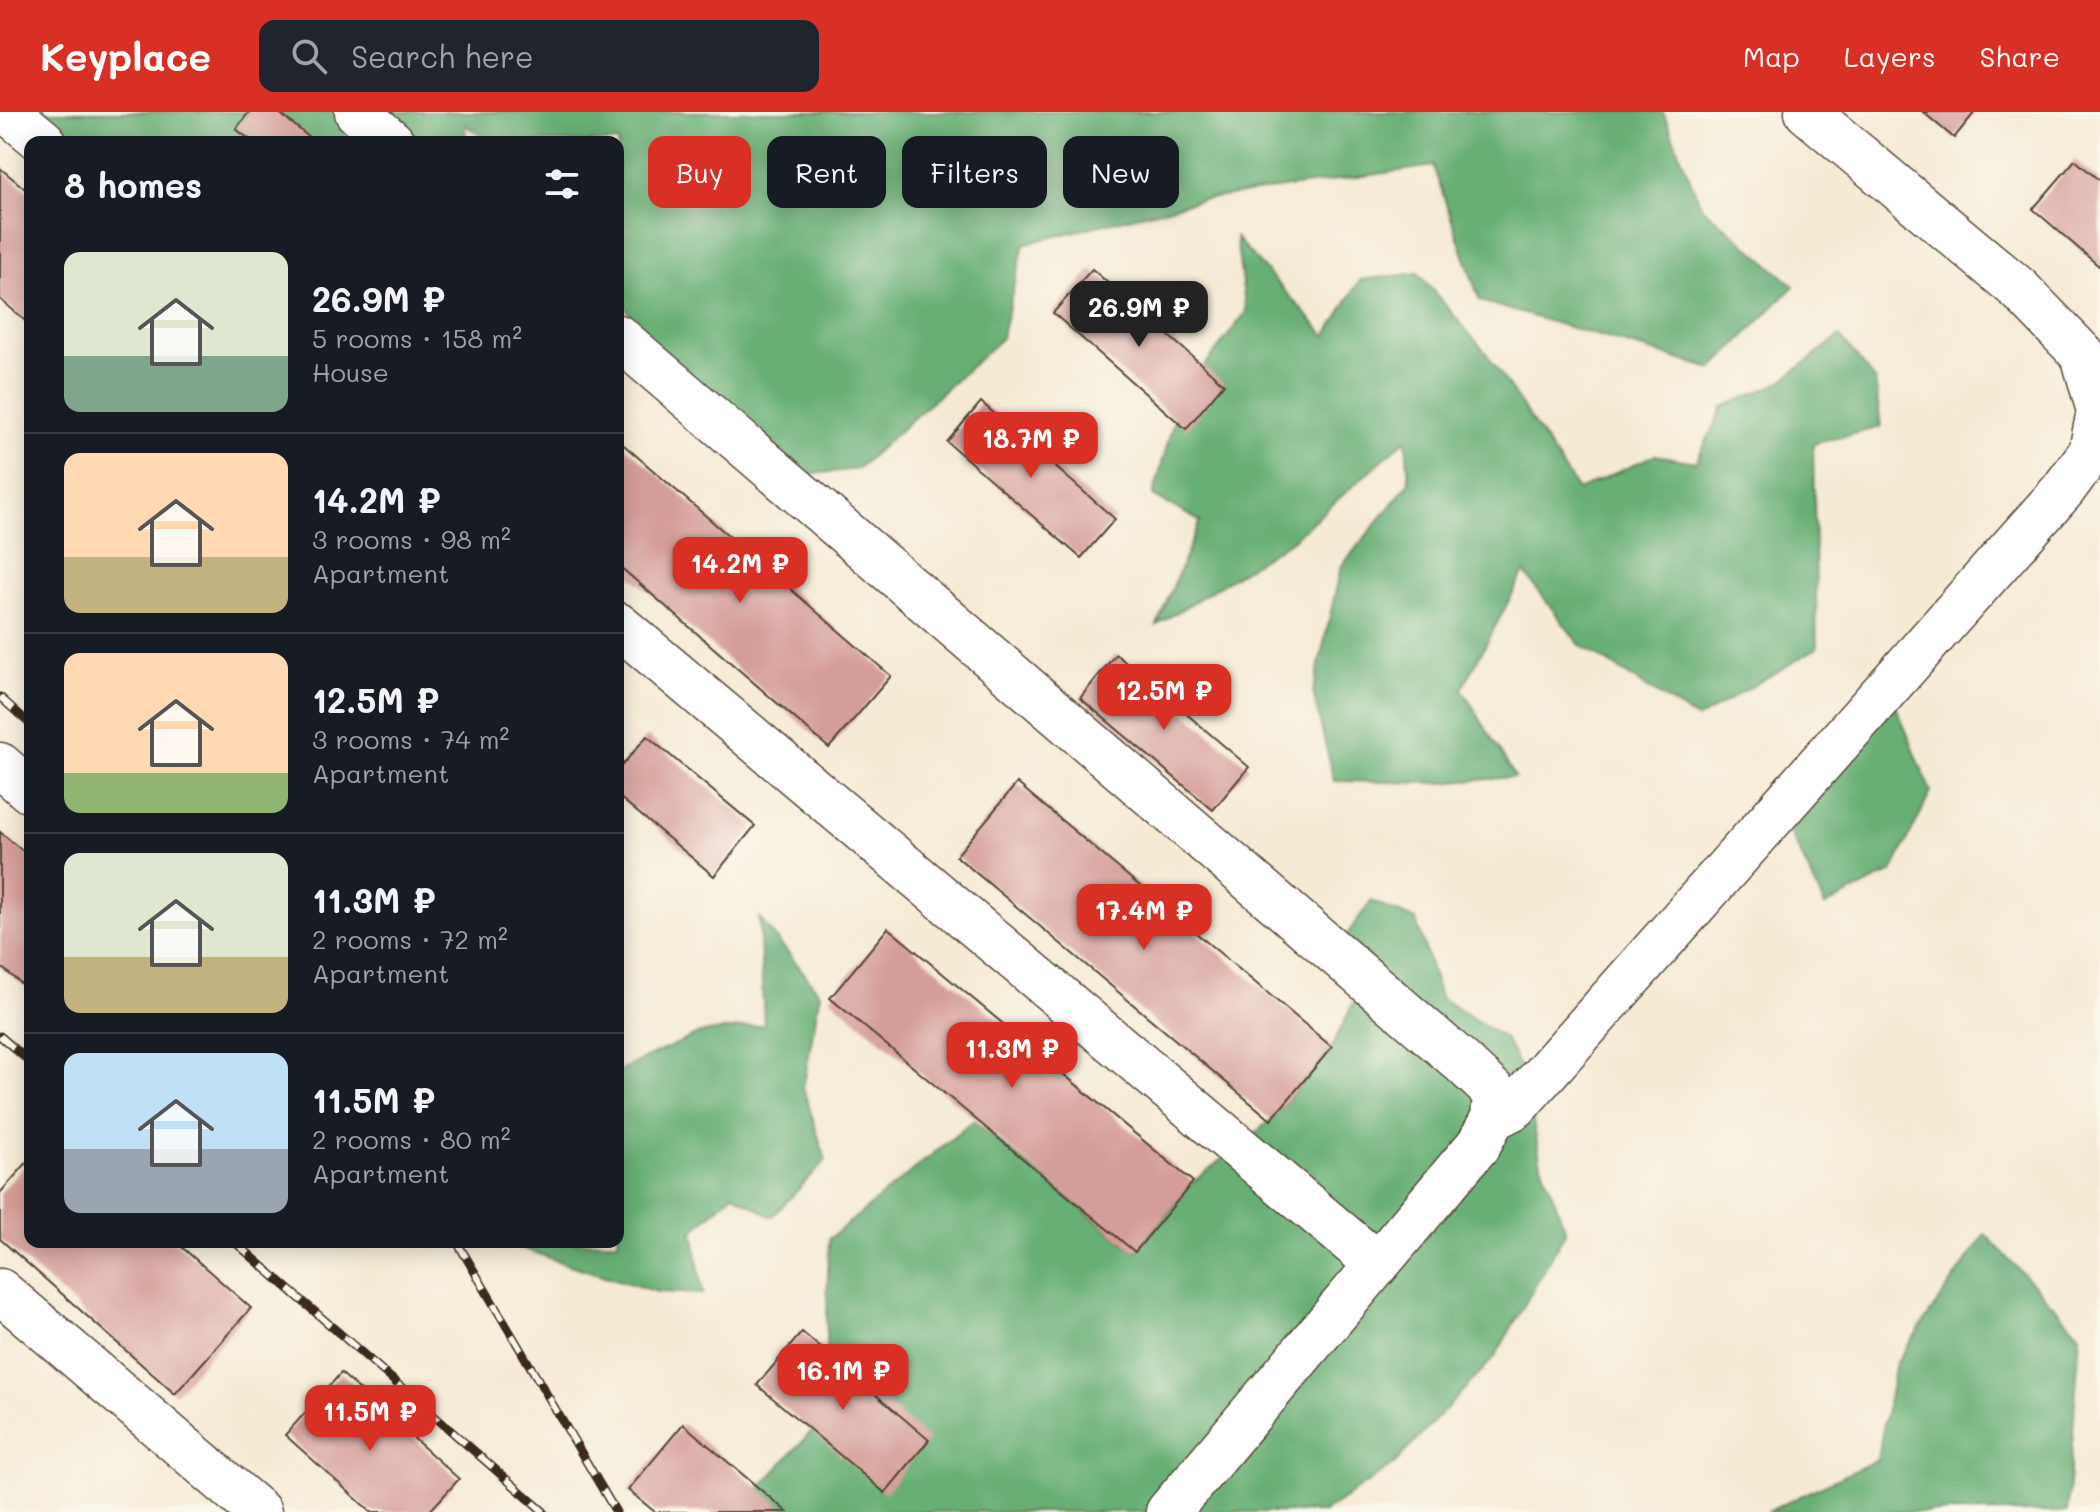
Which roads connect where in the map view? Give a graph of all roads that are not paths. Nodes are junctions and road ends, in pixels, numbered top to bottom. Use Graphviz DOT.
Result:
graph roads {
  1 [pos="8,112"];
  2 [pos="357,112"];
  3 [pos="1807,112"];
  4 [pos="37,136"];
  5 [pos="385,136"];
  6 [pos="624,342"];
  7 [pos="624,630"];
  8 [pos="0,765"];
  9 [pos="24,786"];
  10 [pos="1493,1118"];
  11 [pos="1377,1264"];
  12 [pos="0,1291"];
  13 [pos="259,1512"];
  14 [pos="1168,1512"];
  1 -- 4 [label="street"];
  2 -- 5 [label="street"];
  3 -- 10 [label="street"];
  6 -- 10 [label="street"];
  7 -- 11 [label="street"];
  8 -- 9 [label="street"];
  10 -- 11 [label="street"];
  11 -- 14 [label="street"];
  12 -- 13 [label="street"];
}
